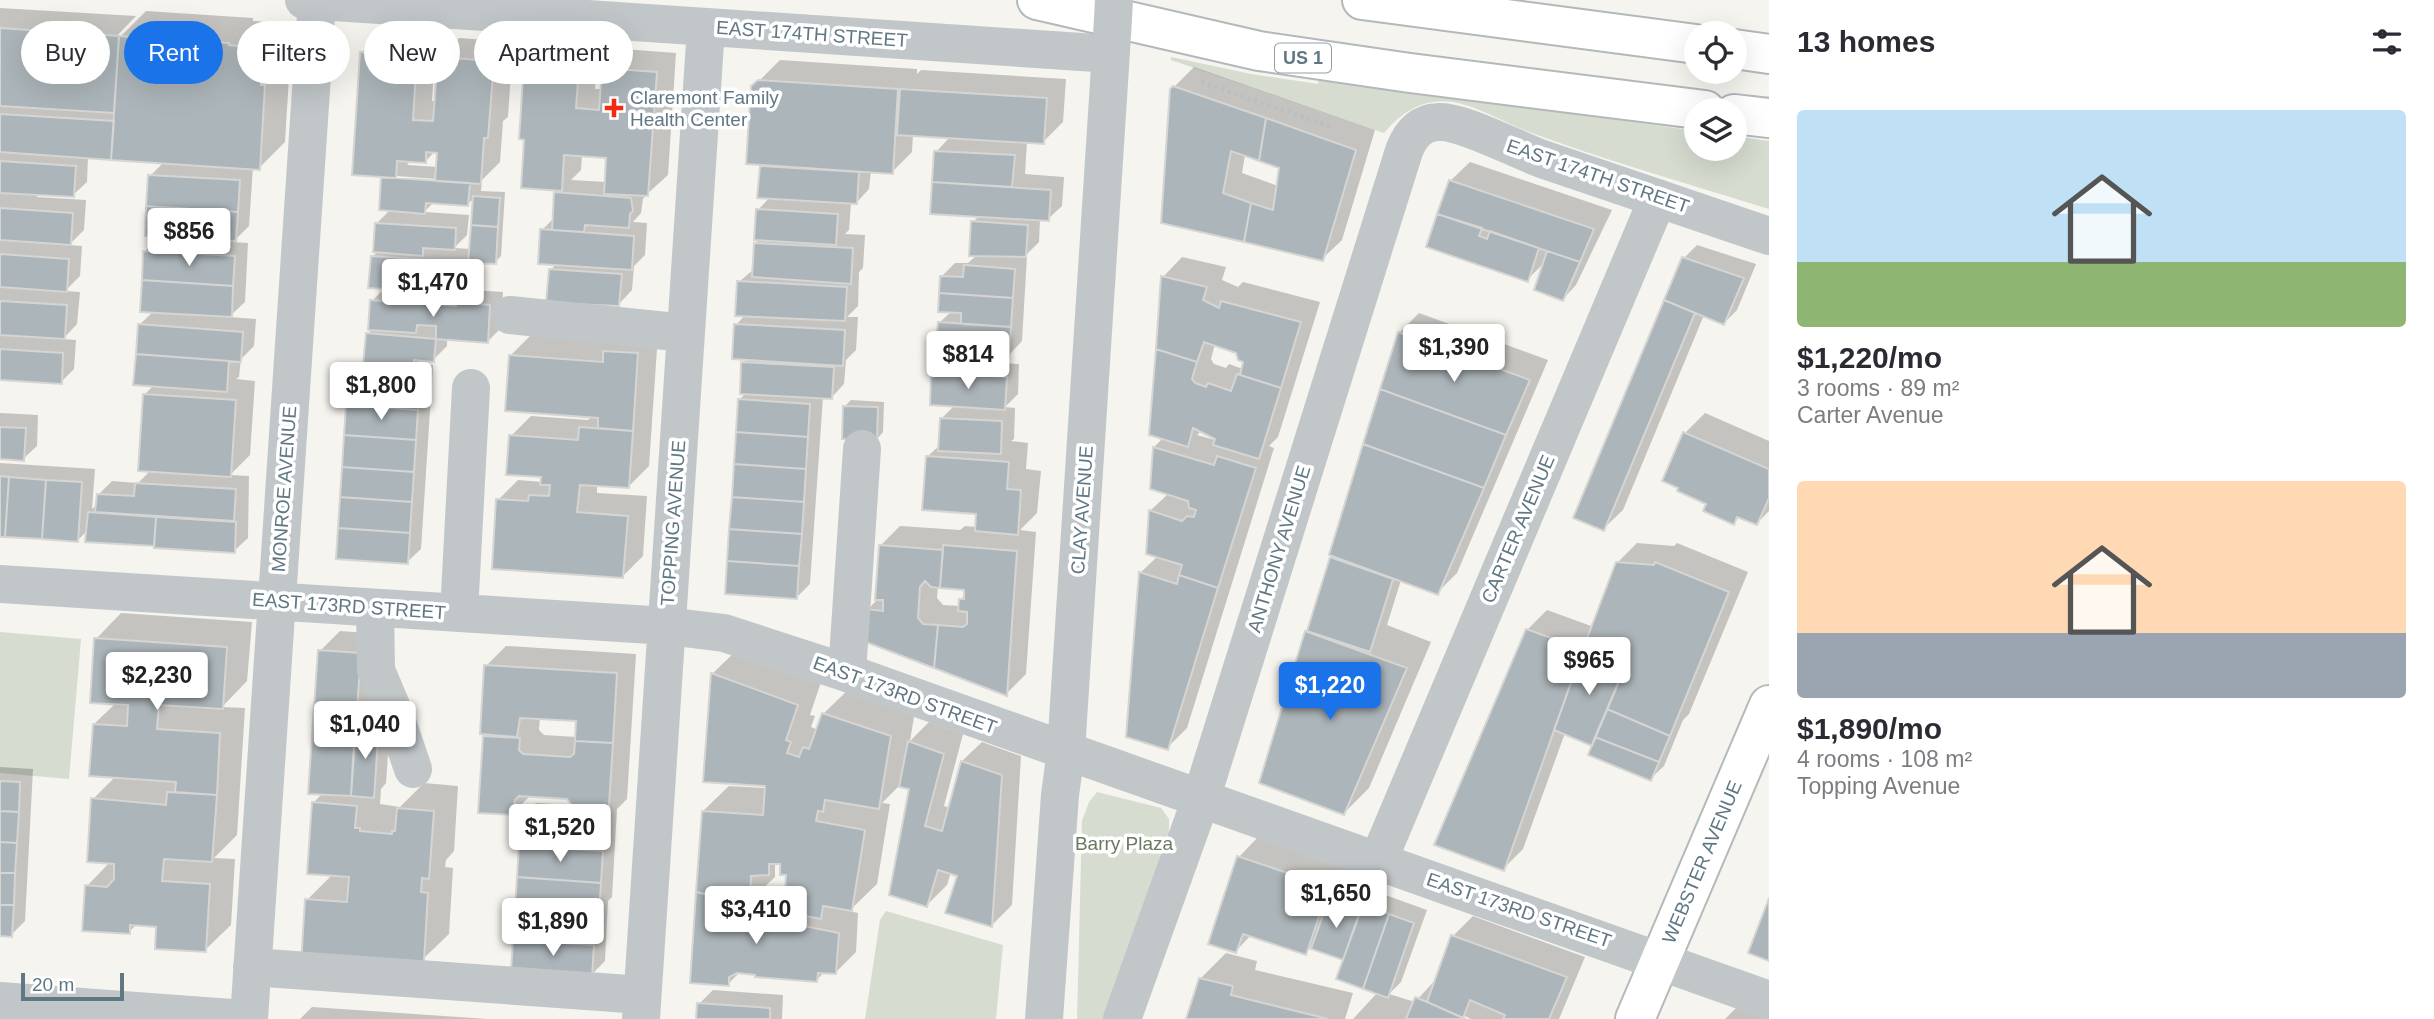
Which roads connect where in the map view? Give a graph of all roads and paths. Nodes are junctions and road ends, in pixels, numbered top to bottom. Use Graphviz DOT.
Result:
graph roads {
  1 [pos="304,0"];
  2 [pos="317,0"];
  3 [pos="1037,0"];
  4 [pos="1362,0"];
  5 [pos="706,27"];
  6 [pos="1112,30"];
  7 [pos="1684,42"];
  8 [pos="1747,51"];
  9 [pos="1769,54"];
  10 [pos="1201,82"];
  11 [pos="1684,107"];
  12 [pos="1747,115"];
  13 [pos="1769,118"];
  14 [pos="1427,124"];
  15 [pos="1332,127"];
  16 [pos="1658,198"];
  17 [pos="1769,236"];
  18 [pos="510,315"];
  19 [pos="686,333"];
  20 [pos="471,388"];
  21 [pos="862,449"];
  22 [pos="0,584"];
  23 [pos="277,601"];
  24 [pos="375,608"];
  25 [pos="459,613"];
  26 [pos="667,626"];
  27 [pos="847,673"];
  28 [pos="1769,705"];
  29 [pos="1066,751"];
  30 [pos="413,769"];
  31 [pos="1201,799"];
  32 [pos="1378,861"];
  33 [pos="1660,960"];
  34 [pos="252,967"];
  35 [pos="1769,1000"];
  36 [pos="0,1001"];
  37 [pos="642,1007"];
  38 [pos="247,1019"];
  39 [pos="1044,1019"];
  40 [pos="1122,1019"];
  41 [pos="1635,1019"];
  1 -- 2 [label="street, EAST 174TH STREET"];
  2 -- 5 [label="street, EAST 174TH STREET"];
  2 -- 23 [label="street, MONROE AVENUE"];
  3 -- 11 [label="main road, US 1"];
  4 -- 7 [label="main road"];
  5 -- 6 [label="street, EAST 174TH STREET"];
  5 -- 19 [label="street, TOPPING AVENUE"];
  6 -- 29 [label="street, CLAY AVENUE"];
  8 -- 9 [label="main road"];
  10 -- 15 [label="path"];
  12 -- 13 [label="main road"];
  14 -- 16 [label="street, EAST 174TH STREET"];
  14 -- 31 [label="street, ANTHONY AVENUE"];
  16 -- 17 [label="street, EAST 174TH STREET"];
  16 -- 32 [label="street, CARTER AVENUE"];
  18 -- 19 [label="street"];
  19 -- 26 [label="street, TOPPING AVENUE"];
  20 -- 25 [label="street"];
  21 -- 27 [label="street"];
  22 -- 23 [label="street, EAST 173RD STREET"];
  23 -- 24 [label="street, EAST 173RD STREET"];
  23 -- 34 [label="street, MONROE AVENUE"];
  24 -- 25 [label="street, EAST 173RD STREET"];
  24 -- 30 [label="street"];
  25 -- 26 [label="street, EAST 173RD STREET"];
  26 -- 27 [label="street, EAST 173RD STREET"];
  26 -- 37 [label="street, TOPPING AVENUE"];
  27 -- 29 [label="street, EAST 173RD STREET"];
  28 -- 33 [label="main road, WEBSTER AVENUE"];
  29 -- 31 [label="street, EAST 173RD STREET"];
  29 -- 39 [label="street, CLAY AVENUE"];
  31 -- 32 [label="street, EAST 173RD STREET"];
  31 -- 40 [label="street, ANTHONY AVENUE"];
  32 -- 33 [label="street, EAST 173RD STREET"];
  33 -- 35 [label="street, EAST 173RD STREET"];
  33 -- 41 [label="main road, WEBSTER AVENUE"];
  34 -- 37 [label="street"];
  34 -- 38 [label="street, MONROE AVENUE"];
  36 -- 38 [label="street"];
}
